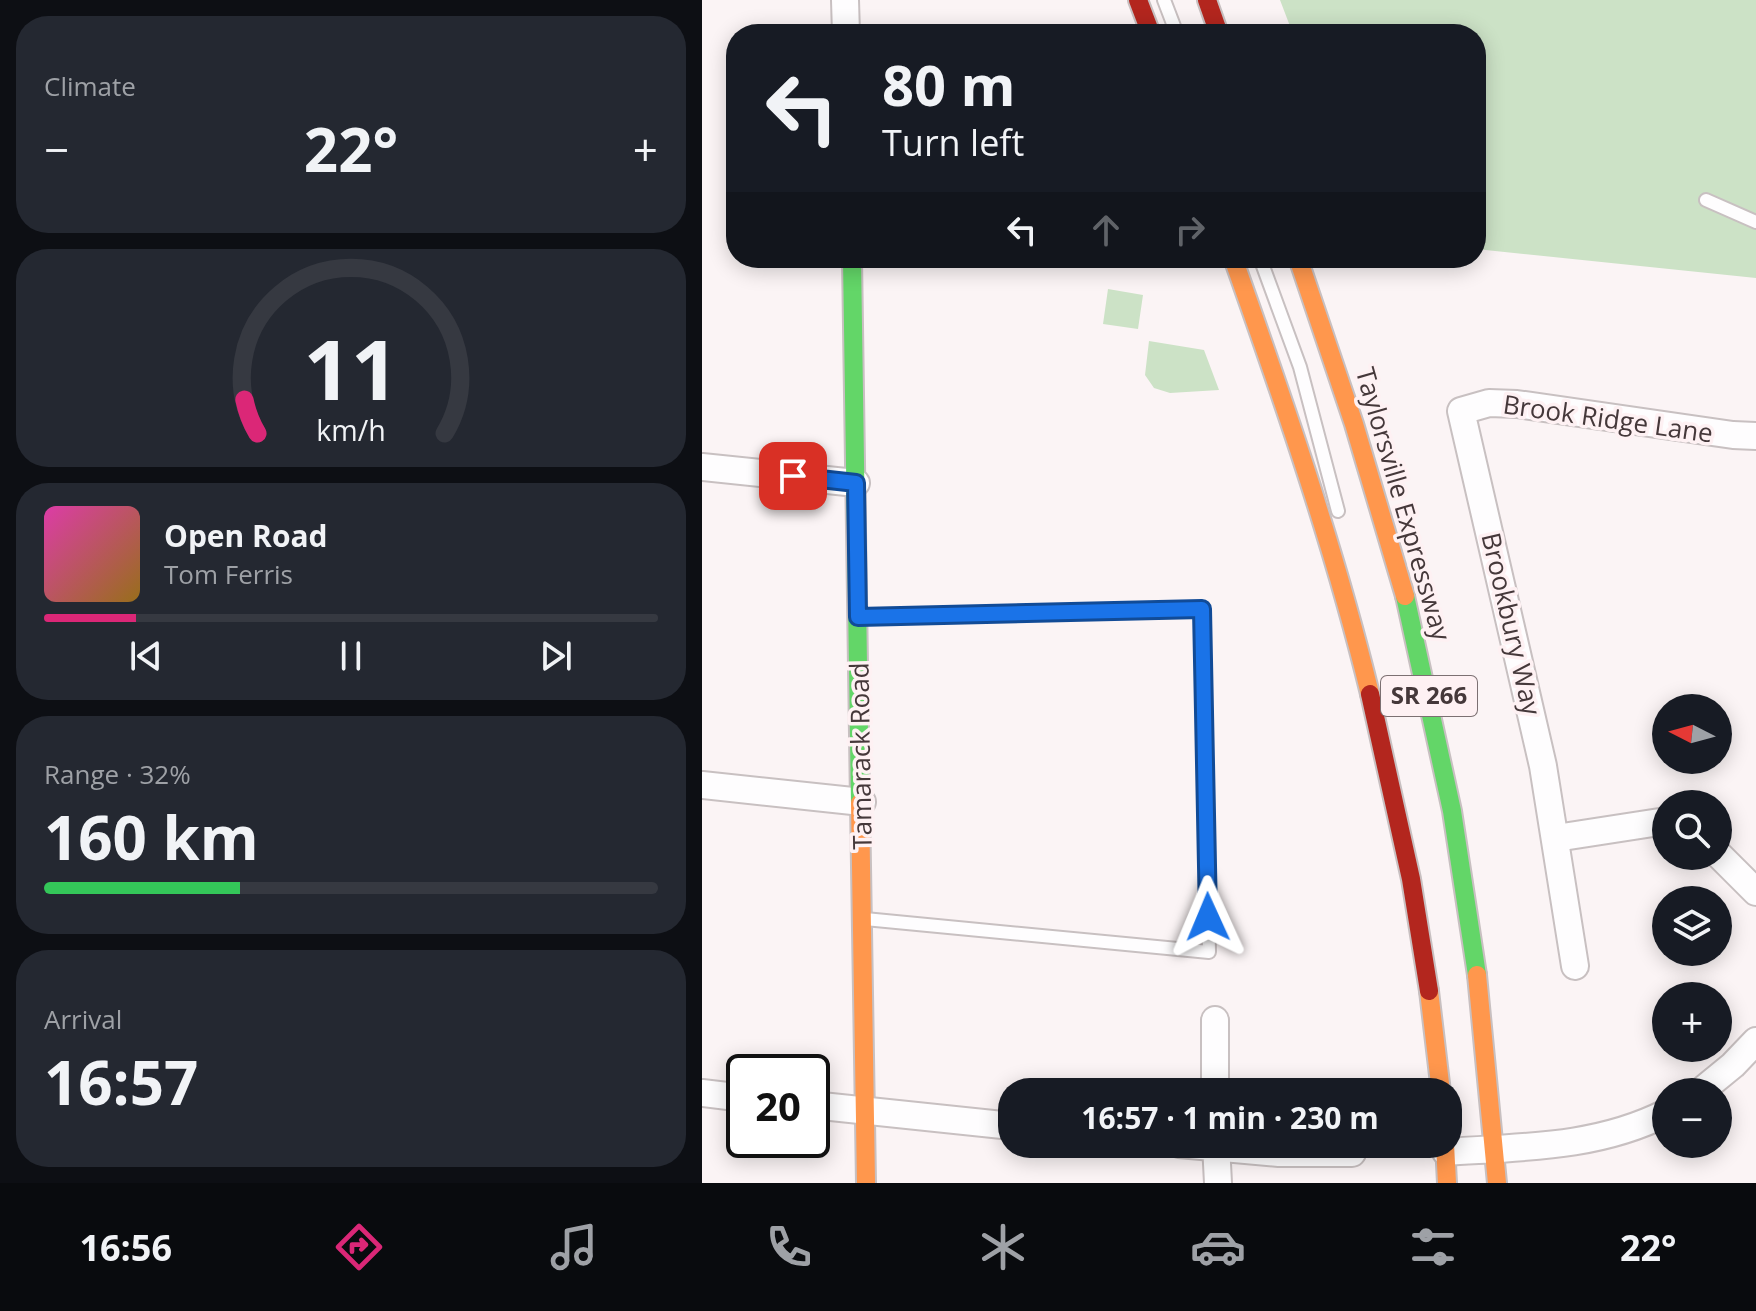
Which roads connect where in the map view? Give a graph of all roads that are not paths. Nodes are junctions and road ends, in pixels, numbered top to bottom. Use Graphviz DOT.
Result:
graph roads {
  1 [pos="845,0"];
  2 [pos="1138,0"];
  3 [pos="1164,0"];
  4 [pos="1207,0"];
  5 [pos="846,24"];
  6 [pos="1147,24"];
  7 [pos="1173,24"];
  8 [pos="1215,24"];
  9 [pos="1706,200"];
  10 [pos="1756,222"];
  11 [pos="852,268"];
  12 [pos="1237,268"];
  13 [pos="1264,268"];
  14 [pos="1301,268"];
  15 [pos="1461,411"];
  16 [pos="1756,436"];
  17 [pos="702,467"];
  18 [pos="856,483"];
  19 [pos="1340,519"];
  20 [pos="1348,560"];
  21 [pos="858,617"];
  22 [pos="1364,669"];
  23 [pos="702,785"];
  24 [pos="862,802"];
  25 [pos="1652,823"];
  26 [pos="1556,838"];
  27 [pos="1732,868"];
  28 [pos="1756,892"];
  29 [pos="862,919"];
  30 [pos="1575,966"];
  31 [pos="1215,1020"];
  32 [pos="1756,1041"];
  33 [pos="1215,1078"];
  34 [pos="1439,1078"];
  35 [pos="1717,1078"];
  36 [pos="702,1093"];
  37 [pos="726,1096"];
  38 [pos="830,1107"];
  39 [pos="866,1111"];
  40 [pos="1652,1119"];
  41 [pos="998,1125"];
  42 [pos="1462,1148"];
  43 [pos="1495,1149"];
  44 [pos="1217,1158"];
  45 [pos="1446,1158"];
  46 [pos="866,1183"];
  47 [pos="1218,1183"];
  48 [pos="1447,1183"];
  49 [pos="1497,1183"];
  1 -- 5 [label="street"];
  2 -- 6 [label="main road"];
  3 -- 7 [label="lane"];
  4 -- 8 [label="main road"];
  9 -- 10 [label="lane"];
  11 -- 18 [label="main road, Tamarack Road"];
  12 -- 22 [label="main road, SR 266"];
  13 -- 19 [label="lane"];
  14 -- 43 [label="main road, Taylorsville Expressway / SR 266"];
  15 -- 16 [label="street, Brook Ridge Lane"];
  15 -- 26 [label="street, Brookbury Way"];
  17 -- 18 [label="street"];
  18 -- 21 [label="main road, Tamarack Road"];
  20 -- 22 [label="lane"];
  21 -- 24 [label="main road, Tamarack Road"];
  21 -- 29 [label="lane"];
  22 -- 34 [label="main road, SR 266"];
  23 -- 24 [label="street"];
  24 -- 29 [label="main road, Tamarack Road"];
  25 -- 26 [label="street"];
  26 -- 30 [label="street, Brookbury Way"];
  27 -- 28 [label="street"];
  29 -- 39 [label="main road, Tamarack Road"];
  31 -- 33 [label="street"];
  32 -- 35 [label="street"];
  36 -- 37 [label="street"];
  38 -- 39 [label="street"];
  39 -- 41 [label="street"];
  39 -- 46 [label="main road, Tamarack Road"];
  40 -- 43 [label="street"];
  42 -- 43 [label="street"];
  43 -- 49 [label="main road, SR 266"];
  44 -- 47 [label="street"];
  45 -- 48 [label="main road"];
}
